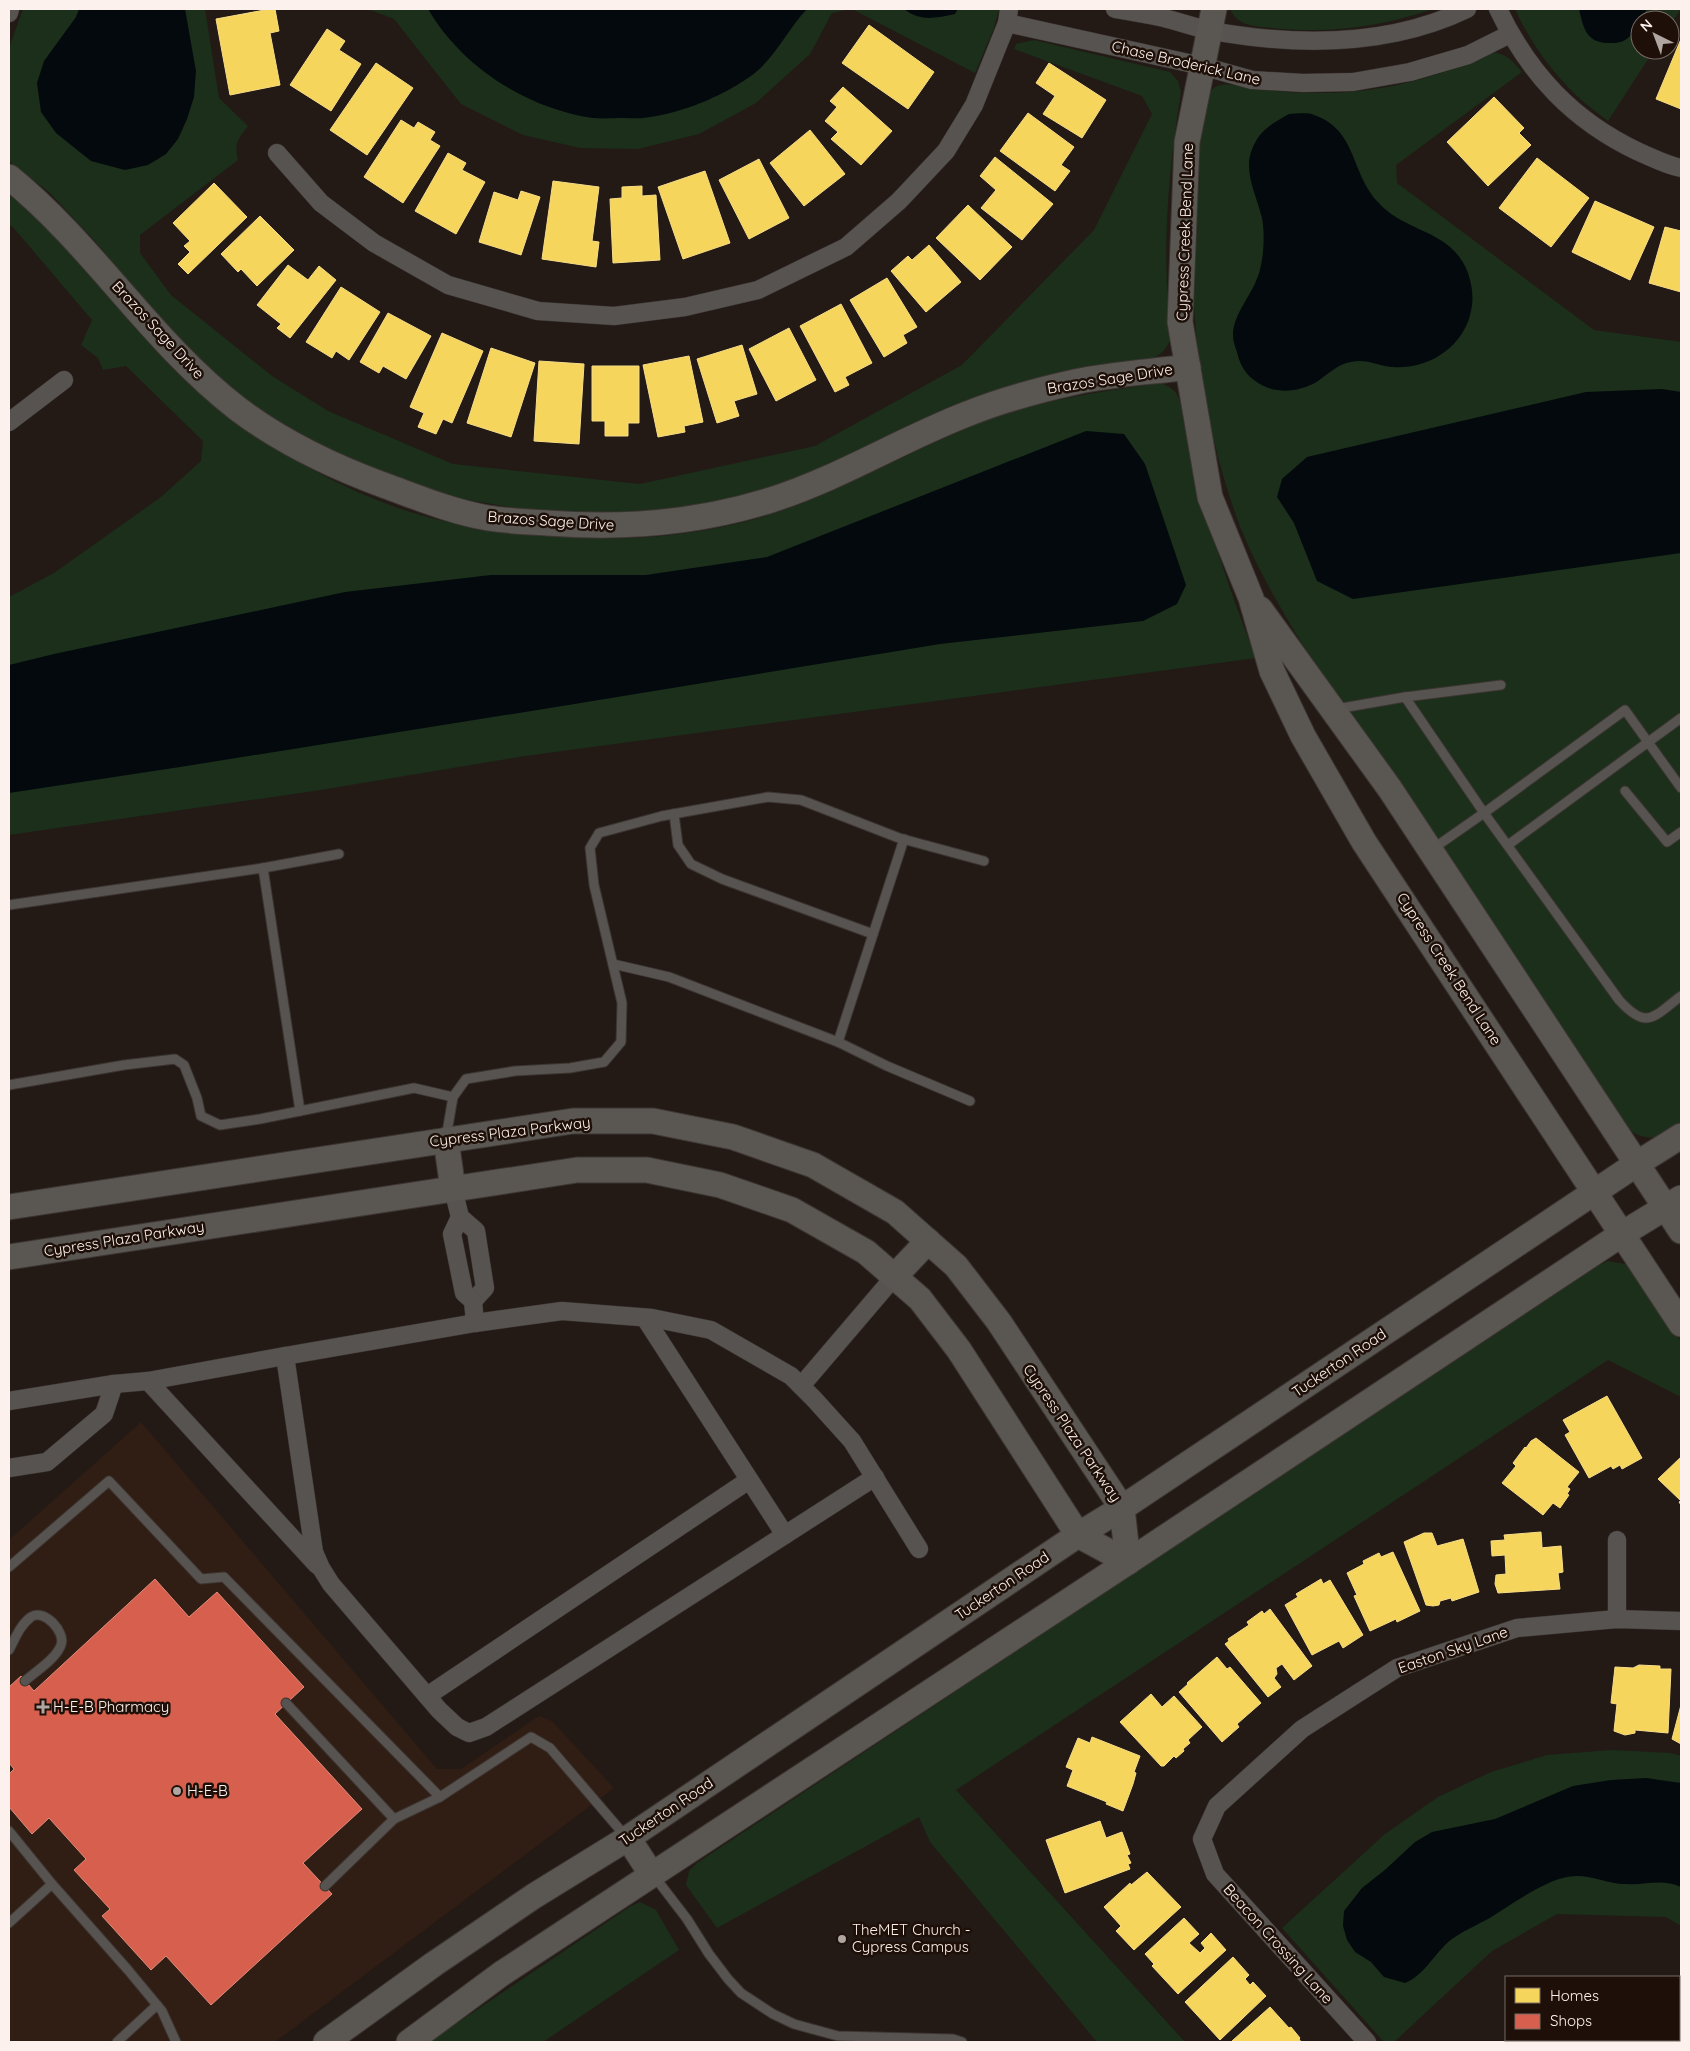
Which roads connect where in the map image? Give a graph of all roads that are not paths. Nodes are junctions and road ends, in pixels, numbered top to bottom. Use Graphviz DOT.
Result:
graph roads {
  1 [pos="10,9"];
  2 [pos="1115,9"];
  3 [pos="1467,9"];
  4 [pos="1500,12"];
  5 [pos="9,13"];
  6 [pos="1008,16"];
  7 [pos="1212,20"];
  8 [pos="1510,34"];
  9 [pos="1202,66"];
  10 [pos="277,153"];
  11 [pos="1681,168"];
  12 [pos="9,177"];
  13 [pos="1188,367"];
  14 [pos="64,380"];
  15 [pos="9,422"];
  16 [pos="1251,598"];
  17 [pos="1501,685"];
  18 [pos="1405,697"];
  19 [pos="1334,710"];
  20 [pos="1681,718"];
  21 [pos="1649,743"];
  22 [pos="1681,788"];
  23 [pos="1625,791"];
  24 [pos="1484,813"];
  25 [pos="674,814"];
  26 [pos="1681,832"];
  27 [pos="904,839"];
  28 [pos="1508,845"];
  29 [pos="1430,850"];
  30 [pos="339,854"];
  31 [pos="984,861"];
  32 [pos="263,868"];
  33 [pos="9,905"];
  34 [pos="873,934"];
  35 [pos="613,964"];
  36 [pos="1681,996"];
  37 [pos="838,1042"];
  38 [pos="9,1085"];
  39 [pos="453,1097"];
  40 [pos="970,1101"];
  41 [pos="300,1111"];
  42 [pos="1681,1136"];
  43 [pos="446,1140"];
  44 [pos="1638,1163"];
  45 [pos="453,1189"];
  46 [pos="1596,1192"];
  47 [pos="1674,1203"];
  48 [pos="9,1207"];
  49 [pos="460,1218"];
  50 [pos="1681,1231"];
  51 [pos="1622,1234"];
  52 [pos="928,1241"];
  53 [pos="9,1257"];
  54 [pos="894,1277"];
  55 [pos="473,1301"];
  56 [pos="645,1318"];
  57 [pos="475,1323"];
  58 [pos="1681,1324"];
  59 [pos="285,1356"];
  60 [pos="148,1381"];
  61 [pos="114,1384"];
  62 [pos="801,1386"];
  63 [pos="9,1401"];
  64 [pos="9,1468"];
  65 [pos="875,1477"];
  66 [pos="750,1480"];
  67 [pos="1122,1508"];
  68 [pos="1078,1534"];
  69 [pos="785,1535"];
  70 [pos="1617,1540"];
  71 [pos="919,1549"];
  72 [pos="1128,1562"];
  73 [pos="9,1567"];
  74 [pos="321,1568"];
  75 [pos="1617,1619"];
  76 [pos="1681,1621"];
  77 [pos="9,1650"];
  78 [pos="25,1681"];
  79 [pos="427,1696"];
  80 [pos="286,1703"];
  81 [pos="440,1797"];
  82 [pos="394,1819"];
  83 [pos="9,1831"];
  84 [pos="628,1838"];
  85 [pos="1202,1839"];
  86 [pos="652,1874"];
  87 [pos="52,1884"];
  88 [pos="325,1886"];
  89 [pos="9,1923"];
  90 [pos="158,2006"];
  91 [pos="956,2041"];
  92 [pos="117,2042"];
  93 [pos="176,2042"];
  94 [pos="326,2042"];
  95 [pos="409,2042"];
  96 [pos="1368,2042"];
  1 -- 5 [label="street"];
  2 -- 7 [label="street"];
  3 -- 7 [label="street"];
  4 -- 8 [label="street"];
  6 -- 9 [label="street, Chase Broderick Lane"];
  6 -- 10 [label="street"];
  7 -- 9 [label="street, Cypress Creek Bend Lane"];
  8 -- 9 [label="street, Chase Broderick Lane"];
  8 -- 11 [label="street"];
  9 -- 13 [label="street, Cypress Creek Bend Lane"];
  12 -- 13 [label="street, Brazos Sage Drive"];
  13 -- 16 [label="street, Cypress Creek Bend Lane"];
  14 -- 15 [label="street"];
  16 -- 19 [label="street, Cypress Creek Bend Lane"];
  16 -- 46 [label="street, Cypress Creek Bend Lane"];
  17 -- 18 [label="lane"];
  18 -- 19 [label="lane"];
  18 -- 24 [label="lane"];
  19 -- 29 [label="street, Cypress Creek Bend Lane"];
  20 -- 21 [label="lane"];
  21 -- 22 [label="lane"];
  21 -- 24 [label="lane"];
  21 -- 28 [label="lane"];
  23 -- 26 [label="lane"];
  24 -- 28 [label="lane"];
  24 -- 29 [label="lane"];
  25 -- 27 [label="lane"];
  25 -- 34 [label="lane"];
  25 -- 35 [label="lane"];
  27 -- 31 [label="lane"];
  27 -- 34 [label="lane"];
  28 -- 36 [label="lane"];
  29 -- 44 [label="street, Cypress Creek Bend Lane"];
  30 -- 32 [label="lane"];
  32 -- 33 [label="lane"];
  32 -- 41 [label="lane"];
  34 -- 37 [label="lane"];
  35 -- 37 [label="lane"];
  35 -- 39 [label="lane"];
  37 -- 40 [label="lane"];
  38 -- 41 [label="lane"];
  39 -- 41 [label="lane"];
  39 -- 43 [label="lane"];
  42 -- 44 [label="street, Tuckerton Road"];
  43 -- 45 [label="street"];
  43 -- 48 [label="street, Cypress Plaza Parkway"];
  43 -- 52 [label="street, Cypress Plaza Parkway"];
  44 -- 46 [label="street, Tuckerton Road"];
  44 -- 47 [label="street, Cypress Creek Bend Lane"];
  45 -- 49 [label="street"];
  45 -- 53 [label="street, Cypress Plaza Parkway"];
  45 -- 54 [label="street, Cypress Plaza Parkway"];
  46 -- 51 [label="street, Cypress Creek Bend Lane"];
  46 -- 67 [label="street, Tuckerton Road"];
  47 -- 50 [label="street, Cypress Creek Bend Lane"];
  47 -- 51 [label="street"];
  49 -- 55 [label="street"];
  49 -- 55 [label="street"];
  51 -- 58 [label="street, Cypress Creek Bend Lane"];
  51 -- 72 [label="street"];
  52 -- 54 [label="street"];
  52 -- 67 [label="street, Cypress Plaza Parkway"];
  54 -- 62 [label="street"];
  54 -- 68 [label="street, Cypress Plaza Parkway"];
  55 -- 57 [label="street"];
  56 -- 57 [label="street"];
  56 -- 62 [label="street"];
  56 -- 66 [label="street"];
  57 -- 59 [label="street"];
  59 -- 60 [label="street"];
  59 -- 74 [label="street"];
  60 -- 61 [label="street"];
  60 -- 74 [label="street"];
  61 -- 63 [label="street"];
  61 -- 64 [label="street"];
  62 -- 65 [label="street"];
  65 -- 69 [label="street"];
  65 -- 71 [label="street"];
  66 -- 69 [label="street"];
  66 -- 79 [label="street"];
  67 -- 68 [label="street, Tuckerton Road"];
  67 -- 72 [label="street, Cypress Plaza Parkway"];
  68 -- 72 [label="street, Cypress Plaza Parkway"];
  68 -- 84 [label="street, Tuckerton Road"];
  69 -- 79 [label="street"];
  70 -- 75 [label="street"];
  72 -- 86 [label="street"];
  73 -- 81 [label="lane"];
  74 -- 79 [label="street"];
  75 -- 76 [label="street, Easton Sky Lane"];
  75 -- 85 [label="street, Easton Sky Lane"];
  77 -- 78 [label="lane"];
  80 -- 82 [label="lane"];
  81 -- 82 [label="lane"];
  81 -- 84 [label="lane"];
  82 -- 88 [label="lane"];
  83 -- 87 [label="lane"];
  84 -- 86 [label="street"];
  84 -- 94 [label="street, Tuckerton Road"];
  85 -- 96 [label="street, Beacon Crossing Lane"];
  86 -- 91 [label="lane"];
  86 -- 95 [label="street"];
  87 -- 89 [label="lane"];
  87 -- 90 [label="lane"];
  90 -- 92 [label="lane"];
  90 -- 93 [label="lane"];
}
